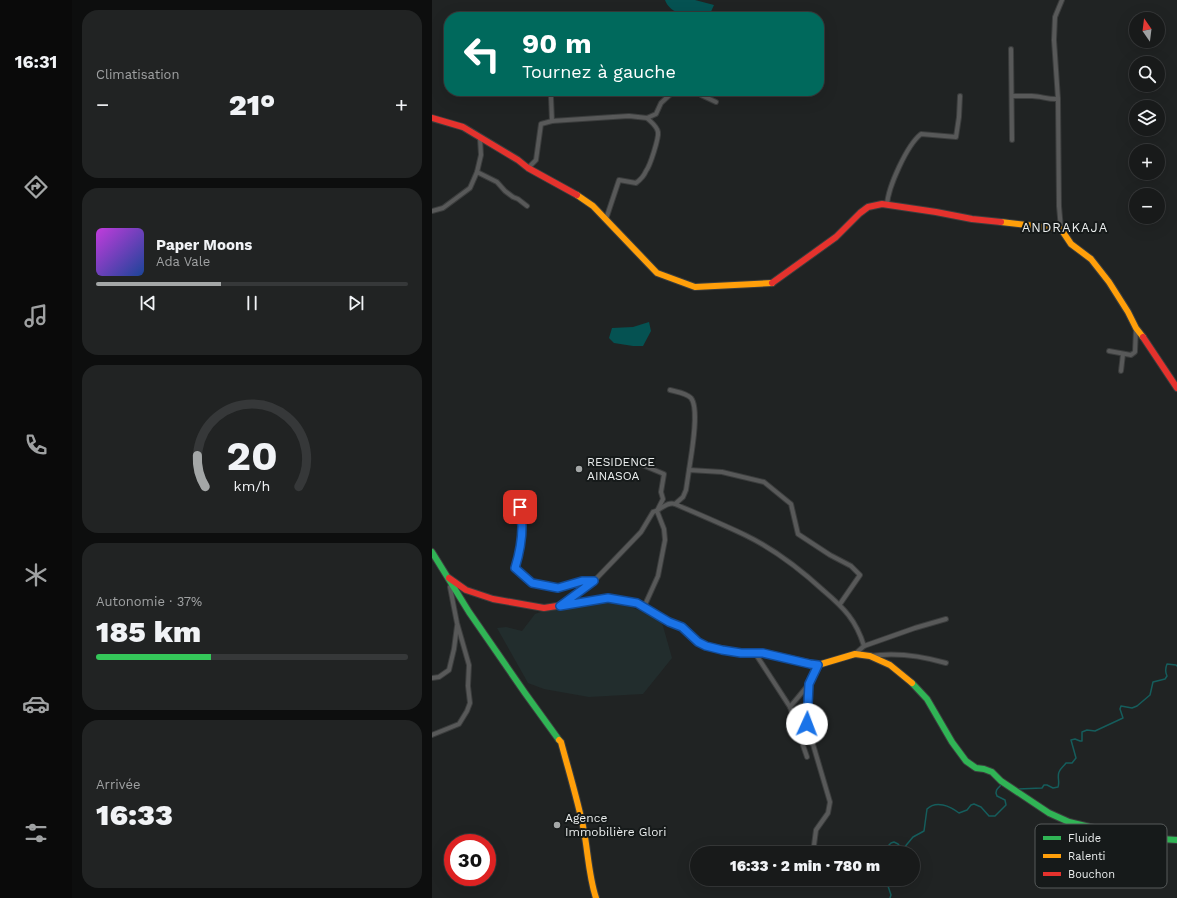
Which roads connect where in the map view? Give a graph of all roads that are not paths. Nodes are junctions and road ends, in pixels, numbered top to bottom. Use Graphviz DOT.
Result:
graph roads {
  1 [pos="1062,0"];
  2 [pos="1011,49"];
  3 [pos="669,96"];
  4 [pos="706,96"];
  5 [pos="960,96"];
  6 [pos="1012,96"];
  7 [pos="551,97"];
  8 [pos="1058,99"];
  9 [pos="716,102"];
  10 [pos="432,118"];
  11 [pos="647,118"];
  12 [pos="552,121"];
  13 [pos="480,138"];
  14 [pos="1012,140"];
  15 [pos="528,168"];
  16 [pos="477,172"];
  17 [pos="887,205"];
  18 [pos="527,206"];
  19 [pos="432,211"];
  20 [pos="606,219"];
  21 [pos="1061,229"];
  22 [pos="1136,328"];
  23 [pos="1109,351"];
  24 [pos="1123,354"];
  25 [pos="1121,371"];
  26 [pos="1177,388"];
  27 [pos="670,390"];
  28 [pos="628,459"];
  29 [pos="689,470"];
  30 [pos="520,496"];
  31 [pos="675,504"];
  32 [pos="657,511"];
  33 [pos="432,552"];
  34 [pos="448,577"];
  35 [pos="594,581"];
  36 [pos="840,604"];
  37 [pos="560,606"];
  38 [pos="644,607"];
  39 [pos="946,619"];
  40 [pos="457,623"];
  41 [pos="864,646"];
  42 [pos="755,652"];
  43 [pos="854,654"];
  44 [pos="870,656"];
  45 [pos="946,662"];
  46 [pos="818,665"];
  47 [pos="432,678"];
  48 [pos="809,684"];
  49 [pos="790,707"];
  50 [pos="432,735"];
  51 [pos="807,757"];
  52 [pos="1077,824"];
  53 [pos="1167,839"];
  54 [pos="1177,840"];
  55 [pos="813,846"];
  56 [pos="596,898"];
  1 -- 8 [label="street"];
  2 -- 6 [label="street"];
  3 -- 11 [label="street"];
  4 -- 9 [label="street"];
  5 -- 17 [label="street"];
  6 -- 8 [label="street"];
  6 -- 14 [label="street"];
  7 -- 12 [label="street"];
  8 -- 21 [label="street"];
  10 -- 13 [label="street"];
  11 -- 12 [label="street"];
  11 -- 20 [label="street"];
  12 -- 15 [label="street"];
  13 -- 15 [label="street"];
  13 -- 16 [label="street"];
  15 -- 20 [label="street"];
  16 -- 18 [label="street"];
  16 -- 19 [label="street"];
  17 -- 20 [label="street"];
  17 -- 21 [label="street"];
  21 -- 22 [label="street"];
  22 -- 24 [label="street"];
  22 -- 26 [label="street"];
  23 -- 24 [label="street"];
  24 -- 25 [label="street"];
  27 -- 29 [label="street"];
  28 -- 32 [label="street"];
  29 -- 31 [label="street"];
  29 -- 36 [label="street"];
  30 -- 35 [label="street"];
  31 -- 32 [label="street"];
  31 -- 36 [label="street"];
  32 -- 35 [label="street"];
  32 -- 38 [label="street"];
  33 -- 34 [label="street"];
  34 -- 37 [label="street"];
  34 -- 40 [label="street"];
  34 -- 56 [label="street"];
  35 -- 37 [label="street"];
  36 -- 41 [label="street"];
  37 -- 38 [label="street"];
  38 -- 42 [label="street"];
  39 -- 41 [label="street"];
  40 -- 47 [label="street"];
  40 -- 50 [label="street"];
  41 -- 43 [label="street"];
  42 -- 46 [label="street"];
  42 -- 49 [label="street"];
  43 -- 44 [label="street"];
  43 -- 46 [label="street"];
  44 -- 45 [label="street"];
  44 -- 52 [label="street"];
  46 -- 48 [label="street"];
  48 -- 49 [label="street"];
  48 -- 55 [label="street"];
  49 -- 51 [label="street"];
  53 -- 54 [label="street"];
}
